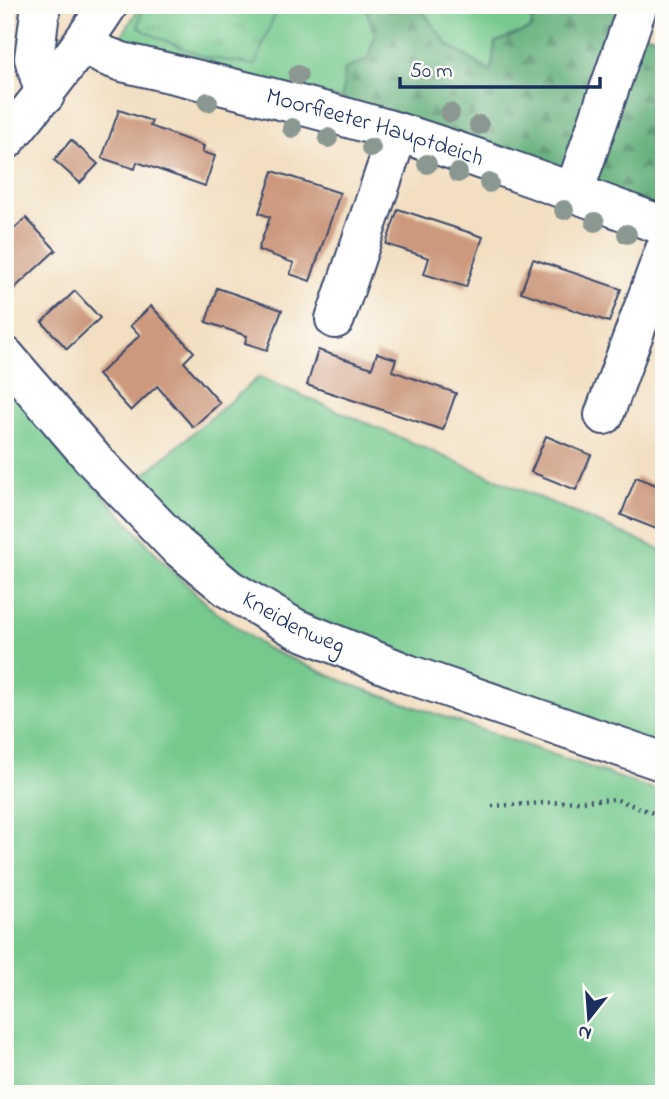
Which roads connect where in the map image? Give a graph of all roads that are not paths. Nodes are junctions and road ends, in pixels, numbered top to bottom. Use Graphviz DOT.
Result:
graph roads {
  1 [pos="41,5"];
  2 [pos="108,5"];
  3 [pos="638,5"];
  4 [pos="84,43"];
  5 [pos="45,95"];
  6 [pos="398,133"];
  7 [pos="5,141"];
  8 [pos="574,192"];
  9 [pos="664,226"];
  10 [pos="664,252"];
  11 [pos="335,319"];
  12 [pos="5,356"];
  13 [pos="604,415"];
  14 [pos="664,762"];
  1 -- 5 [label="street"];
  2 -- 4 [label="street"];
  3 -- 8 [label="street"];
  4 -- 5 [label="street"];
  4 -- 6 [label="street, Moorfleeter Hauptdeich"];
  5 -- 7 [label="street"];
  6 -- 8 [label="street, Moorfleeter Hauptdeich"];
  6 -- 11 [label="street"];
  8 -- 9 [label="street, Moorfleeter Hauptdeich"];
  10 -- 13 [label="street"];
  12 -- 14 [label="street, Kneidenweg"];
}
